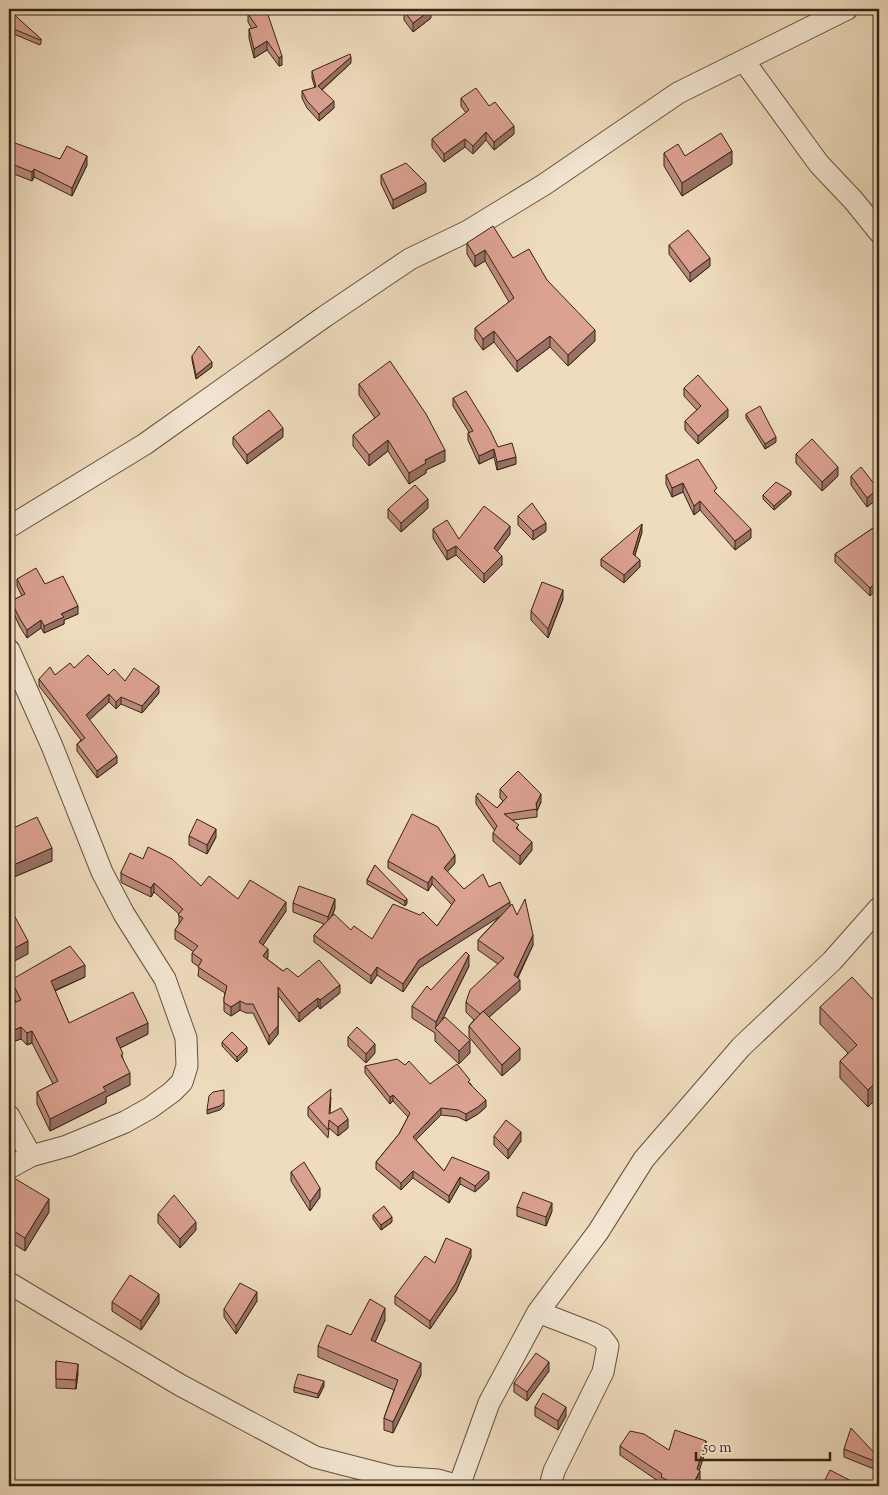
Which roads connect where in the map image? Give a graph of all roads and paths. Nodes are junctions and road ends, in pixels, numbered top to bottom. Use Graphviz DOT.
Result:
graph roads {
  1 [pos="847,9"];
  2 [pos="744,61"];
  3 [pos="879,232"];
  4 [pos="9,527"];
  5 [pos="9,650"];
  6 [pos="879,908"];
  7 [pos="9,1116"];
  8 [pos="31,1156"];
  9 [pos="9,1168"];
  10 [pos="9,1283"];
  11 [pos="538,1312"];
  12 [pos="459,1486"];
  13 [pos="550,1486"];
  1 -- 2 [label="street"];
  2 -- 3 [label="street"];
  2 -- 4 [label="street"];
  5 -- 8 [label="street"];
  6 -- 11 [label="street"];
  7 -- 8 [label="street"];
  8 -- 9 [label="street"];
  10 -- 12 [label="street"];
  11 -- 12 [label="street"];
  11 -- 13 [label="street"];
}
